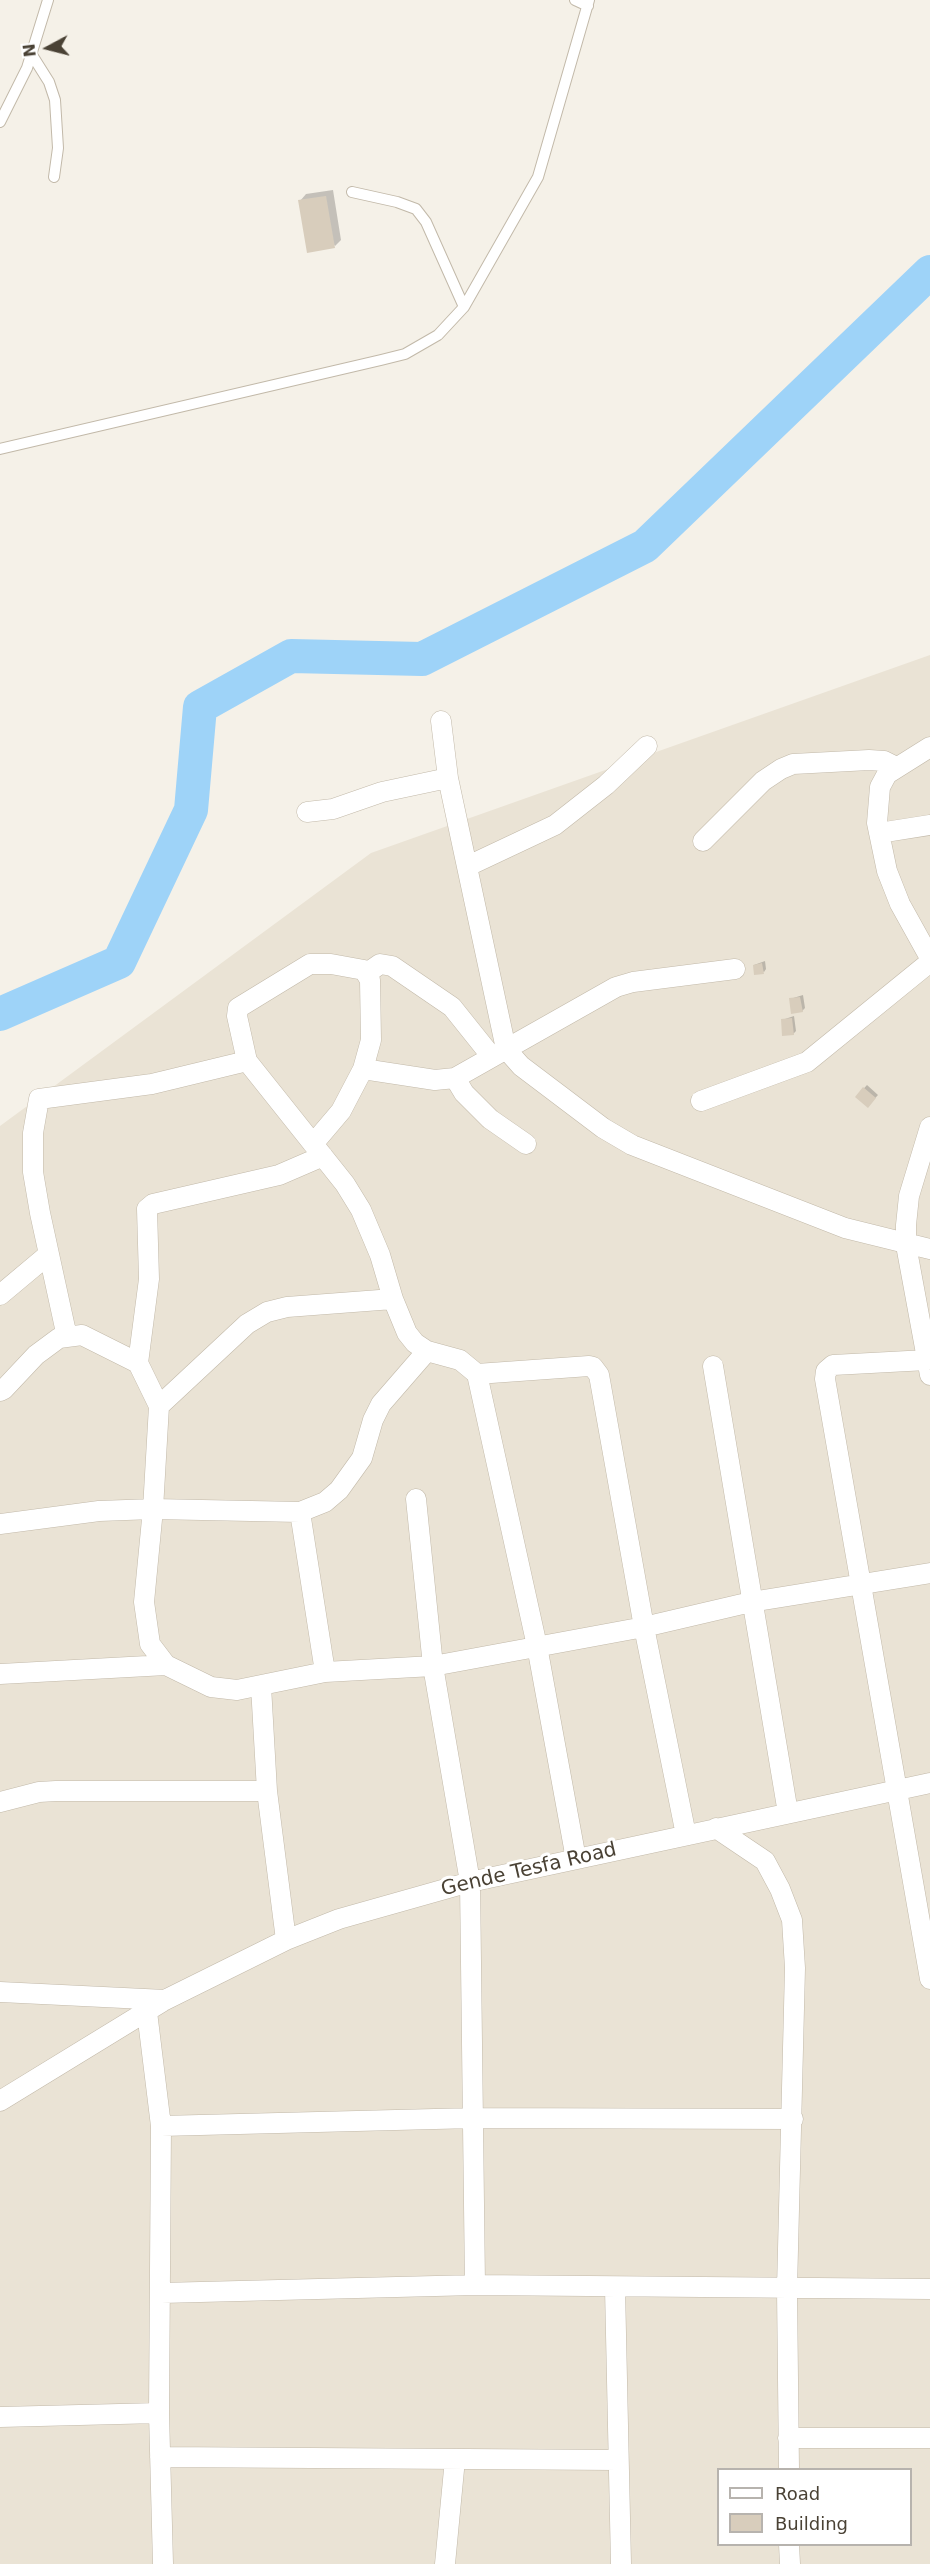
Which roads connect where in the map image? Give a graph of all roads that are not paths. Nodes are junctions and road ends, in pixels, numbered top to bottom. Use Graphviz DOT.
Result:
graph roads {
  1 [pos="48,0"];
  2 [pos="575,0"];
  3 [pos="589,3"];
  4 [pos="32,55"];
  5 [pos="0,122"];
  6 [pos="54,177"];
  7 [pos="352,192"];
  8 [pos="464,307"];
  9 [pos="0,449"];
  10 [pos="441,721"];
  11 [pos="648,746"];
  12 [pos="930,747"];
  13 [pos="896,767"];
  14 [pos="448,778"];
  15 [pos="307,812"];
  16 [pos="930,825"];
  17 [pos="879,833"];
  18 [pos="703,841"];
  19 [pos="468,866"];
  20 [pos="930,960"];
  21 [pos="735,969"];
  22 [pos="367,973"];
  23 [pos="499,1053"];
  24 [pos="247,1061"];
  25 [pos="363,1069"];
  26 [pos="455,1078"];
  27 [pos="701,1101"];
  28 [pos="930,1127"];
  29 [pos="526,1144"];
  30 [pos="318,1150"];
  31 [pos="922,1175"];
  32 [pos="906,1245"];
  33 [pos="930,1249"];
  34 [pos="49,1254"];
  35 [pos="0,1295"];
  36 [pos="393,1299"];
  37 [pos="68,1337"];
  38 [pos="427,1351"];
  39 [pos="928,1361"];
  40 [pos="138,1363"];
  41 [pos="713,1366"];
  42 [pos="477,1374"];
  43 [pos="0,1390"];
  44 [pos="159,1406"];
  45 [pos="416,1499"];
  46 [pos="153,1509"];
  47 [pos="300,1512"];
  48 [pos="0,1524"];
  49 [pos="930,1573"];
  50 [pos="860,1584"];
  51 [pos="751,1602"];
  52 [pos="644,1627"];
  53 [pos="537,1646"];
  54 [pos="166,1665"];
  55 [pos="433,1666"];
  56 [pos="325,1672"];
  57 [pos="0,1674"];
  58 [pos="261,1686"];
  59 [pos="930,1784"];
  60 [pos="897,1790"];
  61 [pos="267,1791"];
  62 [pos="0,1802"];
  63 [pos="788,1813"];
  64 [pos="716,1828"];
  65 [pos="686,1835"];
  66 [pos="576,1859"];
  67 [pos="470,1882"];
  68 [pos="286,1940"];
  69 [pos="930,1979"];
  70 [pos="0,1992"];
  71 [pos="165,2000"];
  72 [pos="147,2012"];
  73 [pos="0,2101"];
  74 [pos="474,2118"];
  75 [pos="793,2119"];
  76 [pos="161,2126"];
  77 [pos="475,2285"];
  78 [pos="615,2288"];
  79 [pos="788,2289"];
  80 [pos="930,2289"];
  81 [pos="161,2293"];
  82 [pos="159,2413"];
  83 [pos="0,2416"];
  84 [pos="788,2438"];
  85 [pos="930,2438"];
  86 [pos="160,2457"];
  87 [pos="455,2459"];
  88 [pos="618,2460"];
  89 [pos="789,2468"];
  90 [pos="789,2546"];
  91 [pos="163,2564"];
  92 [pos="445,2564"];
  93 [pos="621,2564"];
  94 [pos="790,2564"];
  1 -- 4 [label="lane"];
  2 -- 3 [label="lane"];
  3 -- 8 [label="lane"];
  4 -- 5 [label="lane"];
  4 -- 6 [label="lane"];
  7 -- 8 [label="lane"];
  8 -- 9 [label="lane"];
  10 -- 14 [label="street"];
  11 -- 19 [label="street"];
  12 -- 13 [label="street"];
  13 -- 17 [label="street"];
  13 -- 18 [label="street"];
  14 -- 15 [label="street"];
  14 -- 19 [label="street"];
  16 -- 17 [label="street"];
  17 -- 20 [label="street"];
  19 -- 23 [label="street"];
  20 -- 27 [label="street"];
  21 -- 23 [label="street"];
  22 -- 23 [label="street"];
  22 -- 24 [label="street"];
  22 -- 25 [label="street"];
  23 -- 26 [label="street"];
  23 -- 32 [label="street"];
  24 -- 30 [label="street"];
  24 -- 34 [label="street"];
  25 -- 26 [label="street"];
  25 -- 30 [label="street"];
  26 -- 29 [label="street"];
  28 -- 31 [label="street"];
  30 -- 36 [label="street"];
  30 -- 40 [label="street"];
  31 -- 32 [label="street"];
  32 -- 33 [label="street"];
  32 -- 39 [label="street"];
  34 -- 35 [label="street"];
  34 -- 37 [label="street"];
  36 -- 38 [label="street"];
  36 -- 44 [label="street"];
  37 -- 40 [label="street"];
  37 -- 43 [label="street"];
  38 -- 42 [label="street"];
  38 -- 47 [label="street"];
  39 -- 50 [label="street"];
  40 -- 44 [label="street"];
  41 -- 51 [label="street"];
  42 -- 52 [label="street"];
  42 -- 53 [label="street"];
  44 -- 46 [label="street"];
  45 -- 55 [label="street"];
  46 -- 47 [label="street"];
  46 -- 48 [label="street"];
  46 -- 54 [label="street"];
  47 -- 56 [label="street"];
  49 -- 50 [label="street"];
  50 -- 51 [label="street"];
  50 -- 60 [label="street"];
  51 -- 52 [label="street"];
  51 -- 63 [label="street"];
  52 -- 53 [label="street"];
  52 -- 65 [label="street"];
  53 -- 55 [label="street"];
  53 -- 66 [label="street"];
  54 -- 57 [label="street"];
  54 -- 58 [label="street"];
  55 -- 56 [label="street"];
  55 -- 67 [label="street"];
  56 -- 58 [label="street"];
  58 -- 61 [label="street"];
  59 -- 60 [label="street, Gende Tesfa Road"];
  60 -- 63 [label="street, Gende Tesfa Road"];
  60 -- 69 [label="street"];
  61 -- 62 [label="street"];
  61 -- 68 [label="street"];
  63 -- 64 [label="street, Gende Tesfa Road"];
  64 -- 65 [label="street, Gende Tesfa Road"];
  64 -- 75 [label="street"];
  65 -- 66 [label="street, Gende Tesfa Road"];
  66 -- 67 [label="street, Gende Tesfa Road"];
  67 -- 68 [label="street, Gende Tesfa Road"];
  67 -- 74 [label="street"];
  68 -- 71 [label="street, Gende Tesfa Road"];
  70 -- 71 [label="street"];
  71 -- 72 [label="street, Gende Tesfa Road"];
  72 -- 73 [label="street, Gende Tesfa Road"];
  72 -- 76 [label="street"];
  74 -- 75 [label="street"];
  74 -- 76 [label="street"];
  74 -- 77 [label="street"];
  75 -- 79 [label="street"];
  76 -- 81 [label="street"];
  77 -- 78 [label="street"];
  77 -- 81 [label="street"];
  78 -- 79 [label="street"];
  78 -- 88 [label="street"];
  79 -- 80 [label="street"];
  79 -- 84 [label="street"];
  81 -- 82 [label="street"];
  82 -- 83 [label="street"];
  82 -- 86 [label="street"];
  84 -- 85 [label="street"];
  84 -- 89 [label="street"];
  86 -- 87 [label="street"];
  86 -- 91 [label="street"];
  87 -- 88 [label="street"];
  87 -- 92 [label="street"];
  88 -- 93 [label="street"];
  90 -- 94 [label="street"];
}
